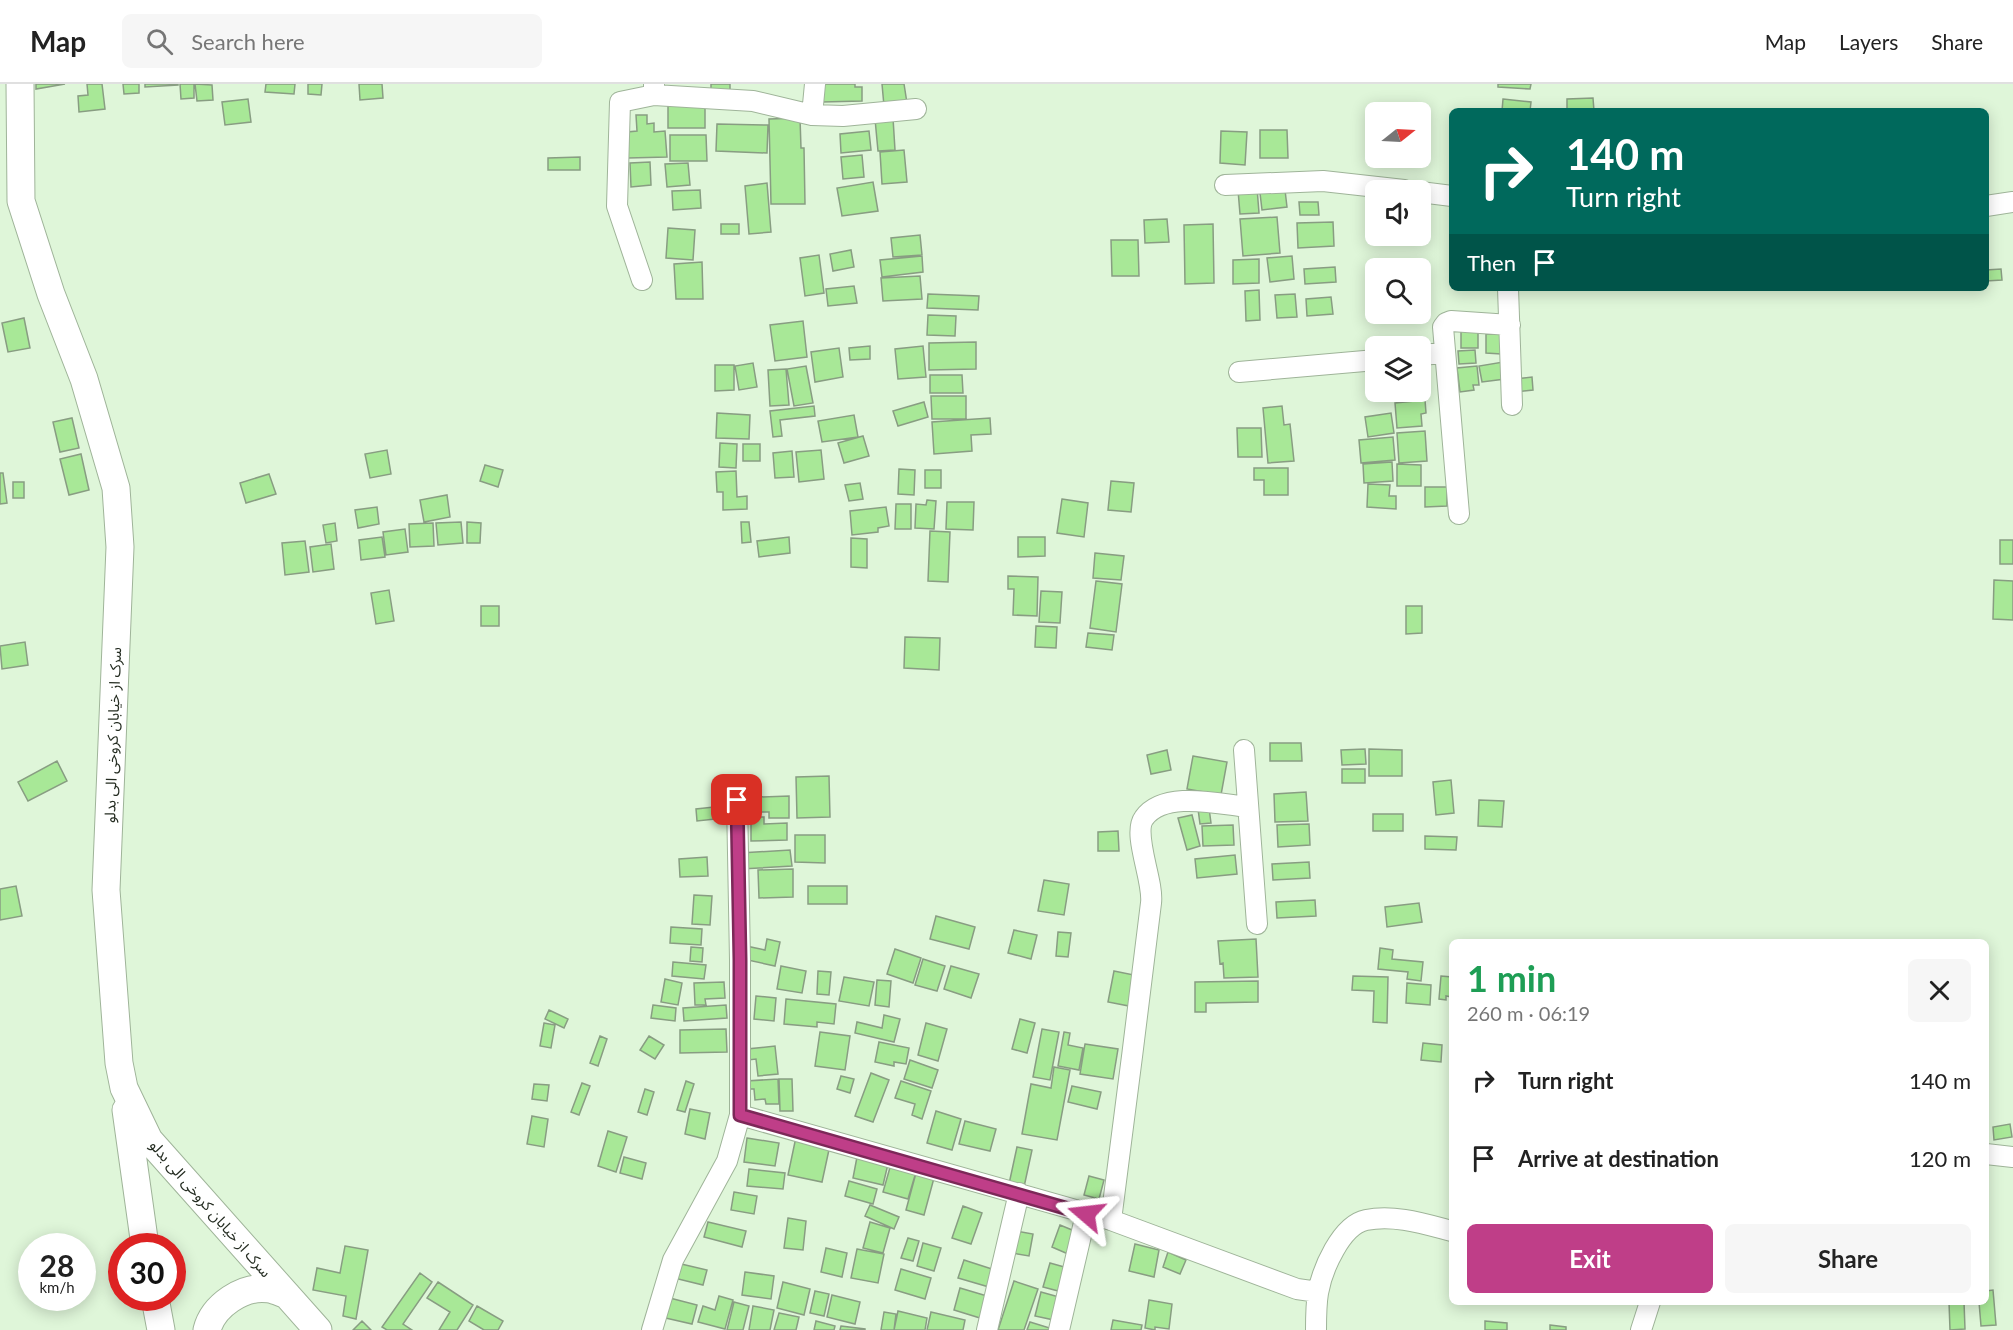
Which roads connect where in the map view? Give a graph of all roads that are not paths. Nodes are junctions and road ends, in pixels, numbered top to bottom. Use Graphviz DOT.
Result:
graph roads {
  1 [pos="20,84"];
  2 [pos="815,84"];
  3 [pos="654,90"];
  4 [pos="754,93"];
  5 [pos="916,110"];
  6 [pos="812,115"];
  7 [pos="1225,185"];
  8 [pos="1365,186"];
  9 [pos="1431,193"];
  10 [pos="1449,196"];
  11 [pos="2013,202"];
  12 [pos="1989,206"];
  13 [pos="642,280"];
  14 [pos="1508,291"];
  15 [pos="1509,325"];
  16 [pos="1445,353"];
  17 [pos="1431,354"];
  18 [pos="1365,361"];
  19 [pos="1239,372"];
  20 [pos="1512,405"];
  21 [pos="1459,514"];
  22 [pos="1244,750"];
  23 [pos="737,800"];
  24 [pos="1248,807"];
  25 [pos="1257,924"];
  26 [pos="124,1088"];
  27 [pos="740,1115"];
  28 [pos="1989,1154"];
  29 [pos="2013,1157"];
  30 [pos="1019,1194"];
  31 [pos="1086,1214"];
  32 [pos="1111,1220"];
  33 [pos="1449,1230"];
  34 [pos="143,1233"];
  35 [pos="1318,1293"];
  36 [pos="287,1295"];
  37 [pos="1649,1305"];
  38 [pos="157,1311"];
  39 [pos="161,1330"];
  40 [pos="207,1330"];
  41 [pos="318,1330"];
  42 [pos="652,1330"];
  43 [pos="987,1330"];
  44 [pos="1059,1330"];
  45 [pos="1316,1330"];
  46 [pos="1641,1330"];
  1 -- 26 [label="main road, سرک از خیابان کروخی الی بدلو"];
  2 -- 6 [label="street"];
  3 -- 4 [label="street"];
  3 -- 13 [label="street"];
  4 -- 6 [label="street"];
  5 -- 6 [label="street"];
  7 -- 8 [label="street"];
  9 -- 10 [label="street"];
  11 -- 12 [label="street"];
  14 -- 15 [label="street"];
  15 -- 16 [label="street"];
  15 -- 20 [label="street"];
  16 -- 17 [label="street"];
  16 -- 21 [label="street"];
  18 -- 19 [label="street"];
  22 -- 24 [label="street"];
  23 -- 27 [label="street"];
  24 -- 25 [label="street"];
  24 -- 32 [label="street"];
  26 -- 34 [label="main road"];
  26 -- 36 [label="main road, سرک از خیابان کروخی الی بدلو"];
  27 -- 30 [label="street"];
  27 -- 42 [label="street"];
  28 -- 29 [label="street"];
  30 -- 31 [label="street"];
  30 -- 43 [label="street"];
  31 -- 32 [label="street"];
  31 -- 44 [label="street"];
  32 -- 35 [label="street"];
  33 -- 35 [label="street"];
  35 -- 45 [label="street"];
  36 -- 40 [label="main road"];
  36 -- 41 [label="main road, سرک از خیابان کروخی الی بدلو"];
  37 -- 46 [label="street"];
  38 -- 39 [label="main road"];
}
